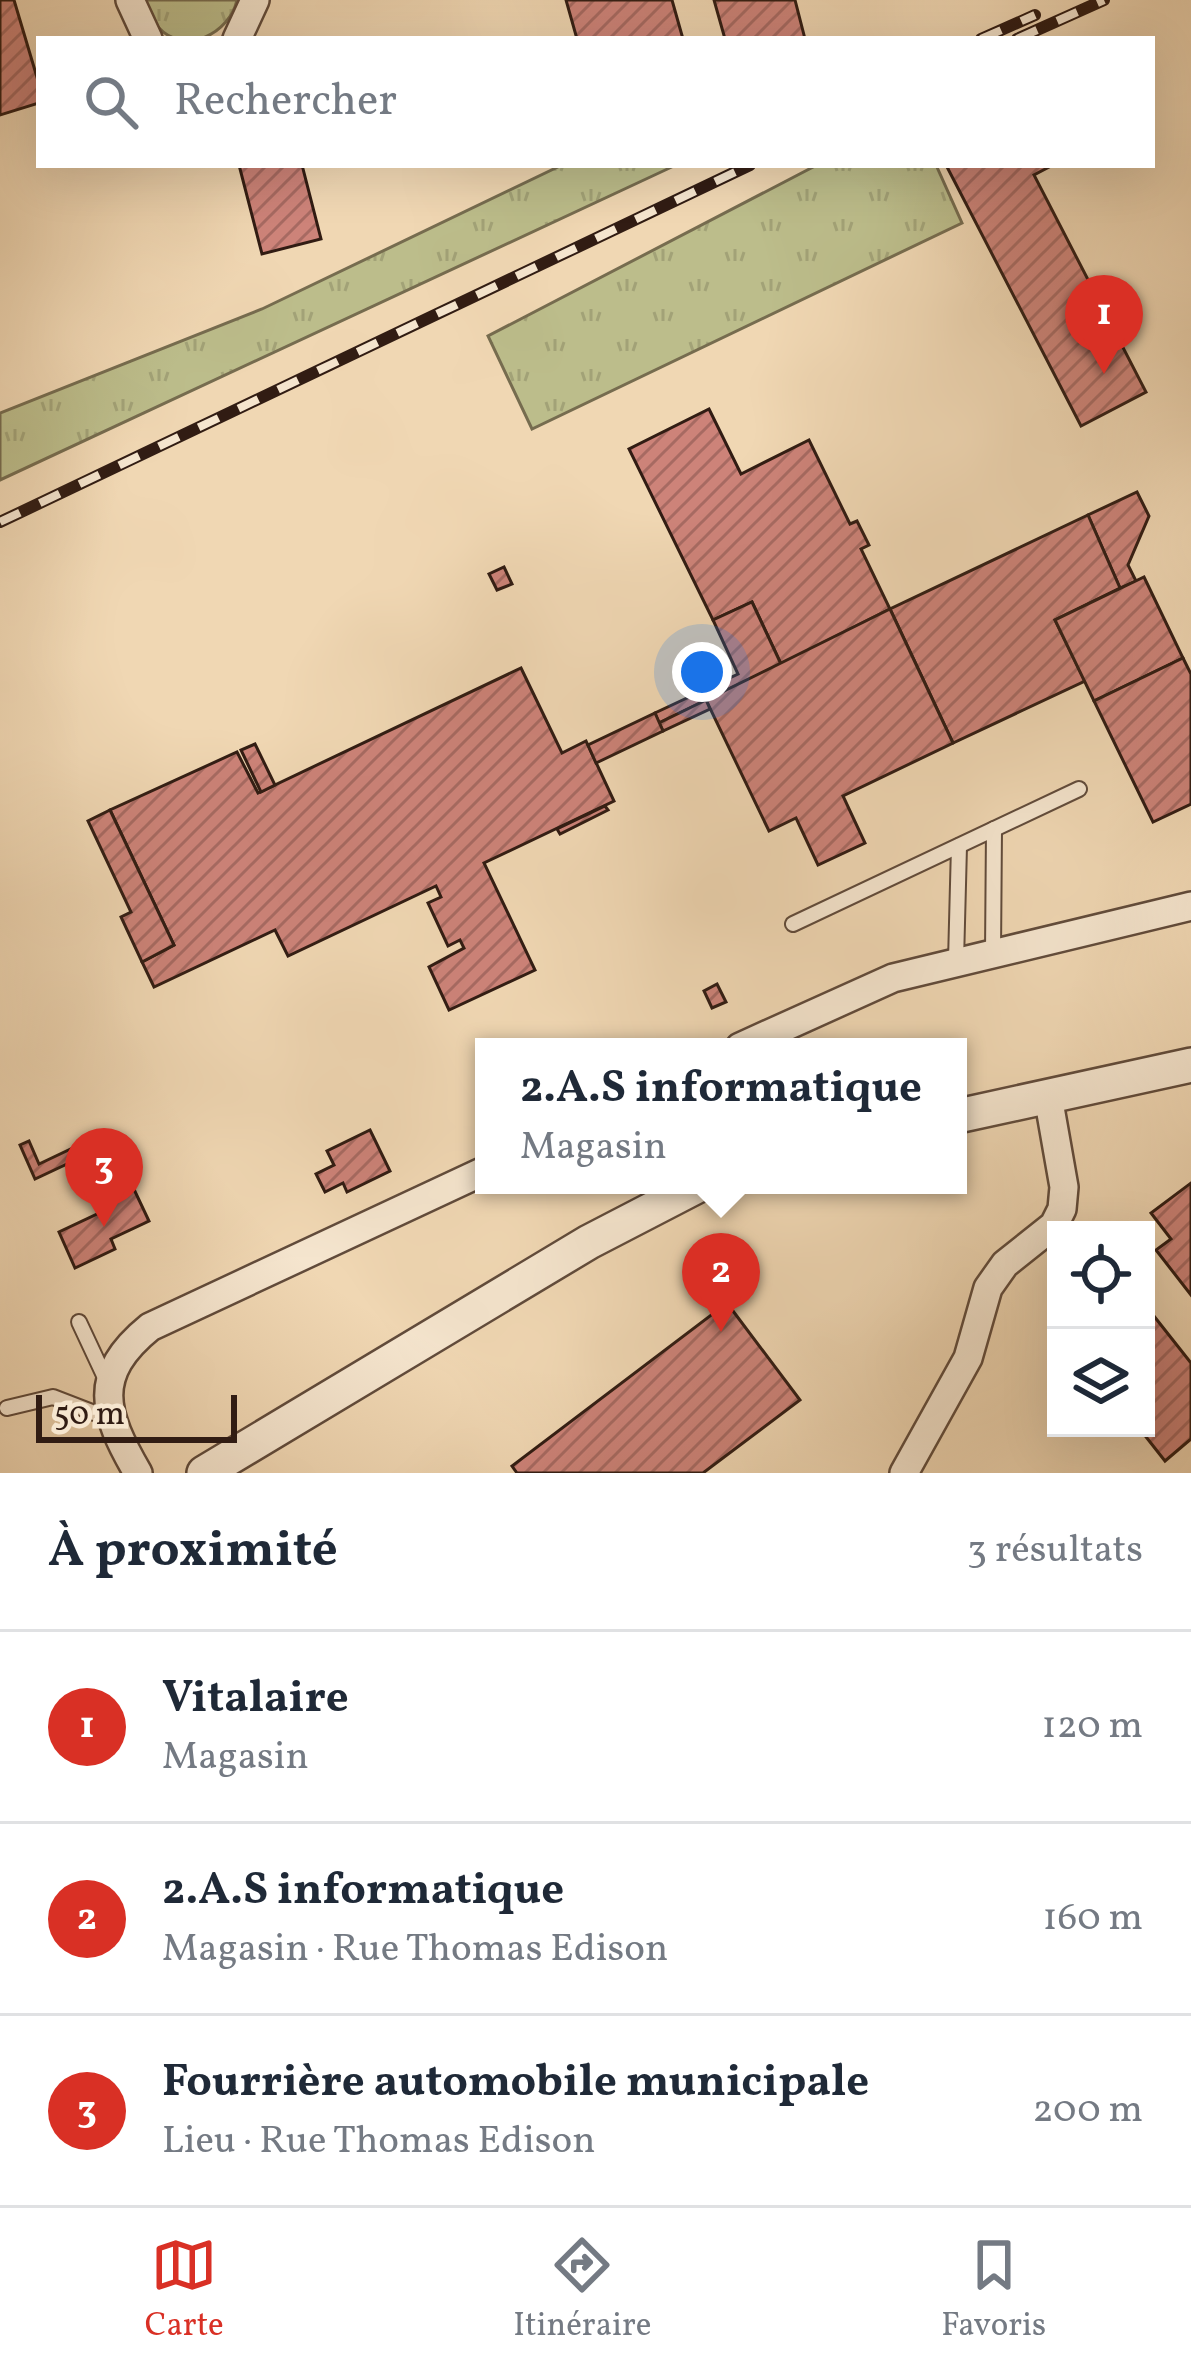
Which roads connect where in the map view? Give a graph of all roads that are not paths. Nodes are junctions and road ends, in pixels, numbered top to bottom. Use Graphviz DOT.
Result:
graph roads {
  1 [pos="130,0"];
  2 [pos="255,0"];
  3 [pos="147,36"];
  4 [pos="238,36"];
  5 [pos="1079,789"];
  6 [pos="994,829"];
  7 [pos="959,846"];
  8 [pos="1191,907"];
  9 [pos="793,924"];
  10 [pos="993,952"];
  11 [pos="956,961"];
  12 [pos="760,1038"];
  13 [pos="1191,1065"];
  14 [pos="1048,1096"];
  15 [pos="967,1114"];
  16 [pos="475,1175"];
  17 [pos="682,1194"];
  18 [pos="79,1322"];
  19 [pos="108,1384"];
  20 [pos="7,1408"];
  21 [pos="111,1419"];
  22 [pos="138,1473"];
  23 [pos="203,1473"];
  24 [pos="904,1473"];
  1 -- 3 [label="street"];
  2 -- 4 [label="street"];
  5 -- 6 [label="lane"];
  6 -- 7 [label="lane"];
  6 -- 10 [label="lane"];
  7 -- 9 [label="lane"];
  7 -- 11 [label="lane"];
  8 -- 10 [label="street"];
  10 -- 11 [label="street"];
  11 -- 12 [label="street"];
  13 -- 14 [label="street"];
  14 -- 15 [label="street"];
  14 -- 24 [label="street"];
  16 -- 19 [label="street"];
  17 -- 23 [label="street"];
  18 -- 19 [label="lane"];
  19 -- 21 [label="street"];
  20 -- 21 [label="lane"];
  21 -- 22 [label="street"];
}
